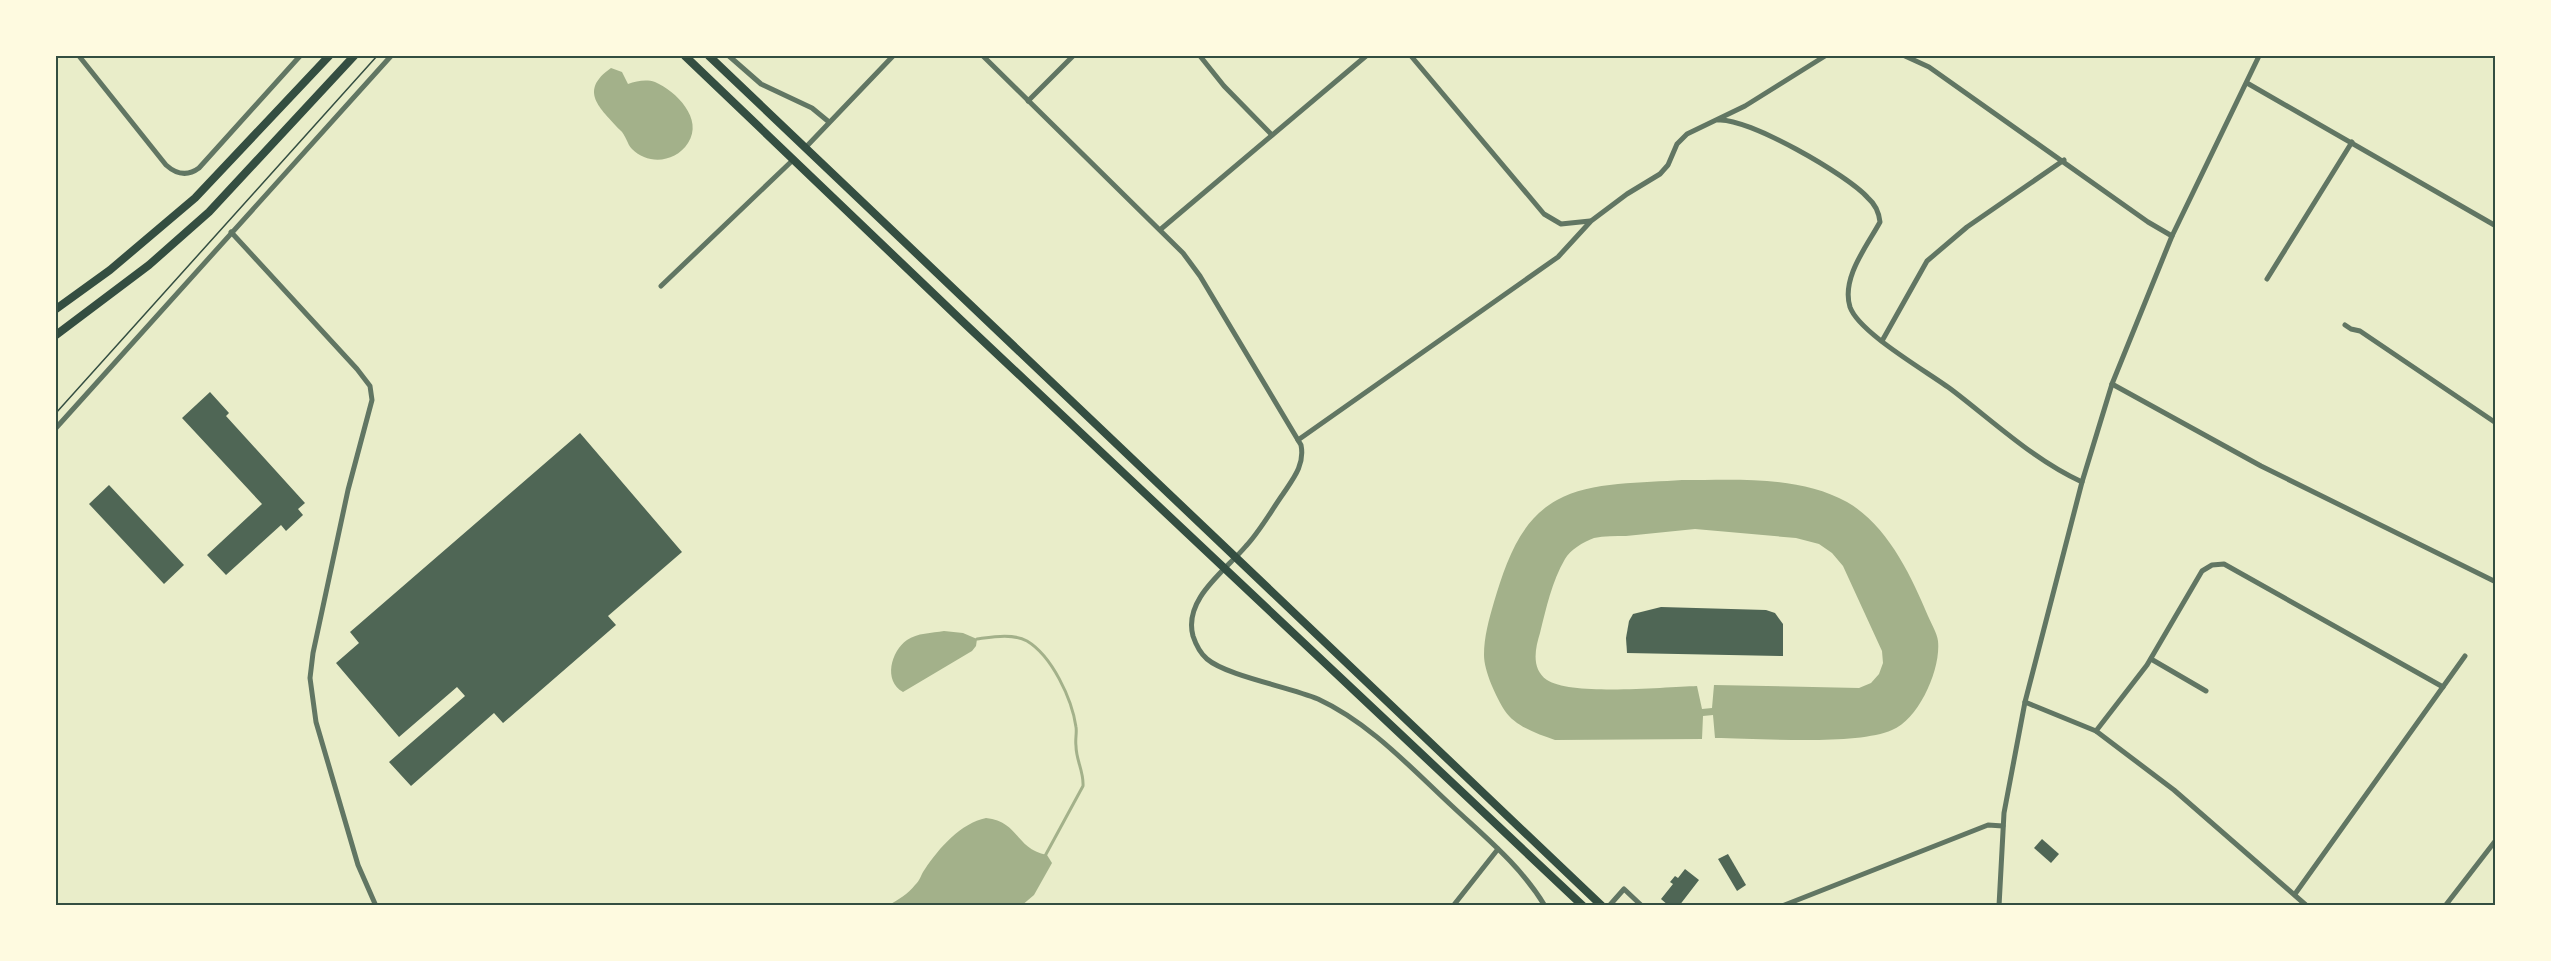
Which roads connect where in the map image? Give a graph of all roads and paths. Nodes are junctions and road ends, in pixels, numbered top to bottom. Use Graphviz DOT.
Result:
graph roads {
  1 [pos="79,56"];
  2 [pos="300,56"];
  3 [pos="329,56"];
  4 [pos="354,56"];
  5 [pos="378,56"];
  6 [pos="391,56"];
  7 [pos="685,56"];
  8 [pos="710,56"];
  9 [pos="729,56"];
  10 [pos="893,56"];
  11 [pos="982,56"];
  12 [pos="1073,56"];
  13 [pos="1200,56"];
  14 [pos="1366,56"];
  15 [pos="1411,56"];
  16 [pos="1825,56"];
  17 [pos="1905,56"];
  18 [pos="2259,56"];
  19 [pos="2247,83"];
  20 [pos="1028,101"];
  21 [pos="829,122"];
  22 [pos="1710,122"];
  23 [pos="1272,135"];
  24 [pos="2352,142"];
  25 [pos="806,147"];
  26 [pos="795,159"];
  27 [pos="2064,160"];
  28 [pos="1591,221"];
  29 [pos="2496,226"];
  30 [pos="1161,229"];
  31 [pos="231,232"];
  32 [pos="2172,236"];
  33 [pos="2267,279"];
  34 [pos="661,286"];
  35 [pos="56,307"];
  36 [pos="2345,325"];
  37 [pos="56,335"];
  38 [pos="1882,341"];
  39 [pos="2112,384"];
  40 [pos="56,413"];
  41 [pos="2496,423"];
  42 [pos="56,428"];
  43 [pos="1298,440"];
  44 [pos="2082,482"];
  45 [pos="1237,557"];
  46 [pos="1225,569"];
  47 [pos="2496,582"];
  48 [pos="2465,656"];
  49 [pos="2151,659"];
  50 [pos="2444,687"];
  51 [pos="2206,691"];
  52 [pos="2025,702"];
  53 [pos="2096,731"];
  54 [pos="2003,826"];
  55 [pos="2496,840"];
  56 [pos="1498,849"];
  57 [pos="2295,894"];
  58 [pos="376,906"];
  59 [pos="1453,906"];
  60 [pos="1545,906"];
  61 [pos="1583,906"];
  62 [pos="1602,906"];
  63 [pos="1609,906"];
  64 [pos="1642,906"];
  65 [pos="1782,906"];
  66 [pos="1999,906"];
  67 [pos="2307,906"];
  68 [pos="2445,906"];
  1 -- 2 [label="street"];
  3 -- 35 [label="main road"];
  4 -- 37 [label="main road"];
  5 -- 40 [label="path"];
  6 -- 31 [label="street"];
  7 -- 26 [label="main road"];
  8 -- 25 [label="main road"];
  9 -- 21 [label="street"];
  10 -- 21 [label="street"];
  11 -- 20 [label="street"];
  12 -- 20 [label="street"];
  13 -- 23 [label="street"];
  14 -- 23 [label="street"];
  15 -- 28 [label="street"];
  16 -- 22 [label="street"];
  17 -- 27 [label="street"];
  18 -- 19 [label="street"];
  19 -- 24 [label="street"];
  19 -- 32 [label="street"];
  20 -- 30 [label="street"];
  21 -- 25 [label="street"];
  22 -- 28 [label="street"];
  22 -- 38 [label="street"];
  23 -- 30 [label="street"];
  24 -- 29 [label="street"];
  24 -- 33 [label="street"];
  25 -- 45 [label="main road"];
  26 -- 34 [label="street"];
  26 -- 46 [label="main road"];
  27 -- 32 [label="street"];
  27 -- 38 [label="street"];
  28 -- 43 [label="street"];
  30 -- 43 [label="street"];
  31 -- 42 [label="street"];
  31 -- 58 [label="street"];
  32 -- 39 [label="street"];
  36 -- 41 [label="street"];
  38 -- 44 [label="street"];
  39 -- 44 [label="street"];
  39 -- 47 [label="street"];
  43 -- 45 [label="street"];
  44 -- 52 [label="street"];
  45 -- 46 [label="street"];
  45 -- 62 [label="main road"];
  46 -- 56 [label="street"];
  46 -- 61 [label="main road"];
  48 -- 50 [label="street"];
  49 -- 50 [label="street"];
  49 -- 51 [label="street"];
  49 -- 53 [label="street"];
  50 -- 57 [label="street"];
  52 -- 53 [label="street"];
  52 -- 54 [label="street"];
  53 -- 57 [label="street"];
  54 -- 65 [label="street"];
  54 -- 66 [label="street"];
  55 -- 68 [label="street"];
  56 -- 59 [label="street"];
  56 -- 60 [label="street"];
  57 -- 67 [label="street"];
  63 -- 64 [label="street"];
}
